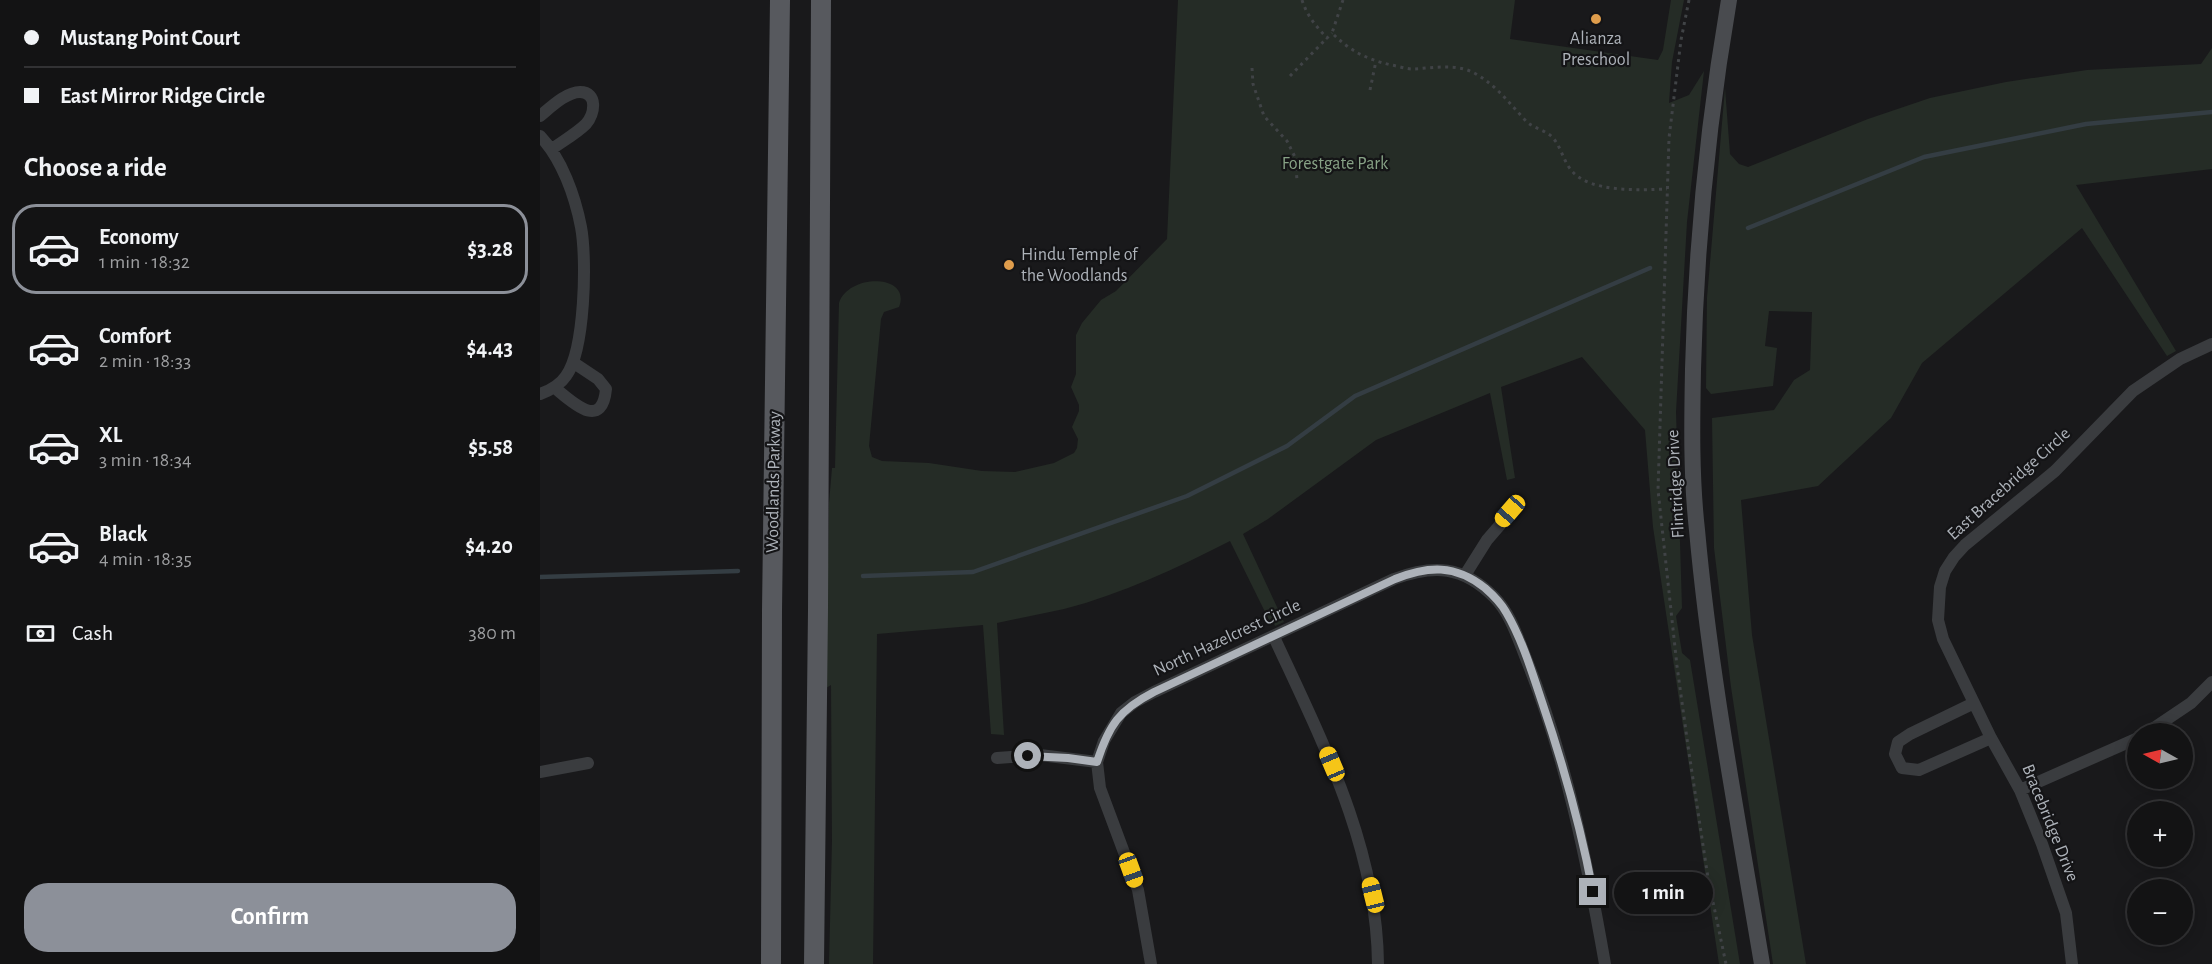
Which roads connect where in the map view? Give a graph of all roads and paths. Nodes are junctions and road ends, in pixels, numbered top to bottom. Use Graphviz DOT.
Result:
graph roads {
  1 [pos="780,0"];
  2 [pos="821,0"];
  3 [pos="1302,0"];
  4 [pos="1343,0"];
  5 [pos="1729,0"];
  6 [pos="1332,33"];
  7 [pos="1327,38"];
  8 [pos="1376,61"];
  9 [pos="1252,68"];
  10 [pos="1290,76"];
  11 [pos="1371,90"];
  12 [pos="540,116"];
  13 [pos="540,136"];
  14 [pos="552,149"];
  15 [pos="1297,180"];
  16 [pos="1667,189"];
  17 [pos="2212,344"];
  18 [pos="574,363"];
  19 [pos="555,387"];
  20 [pos="540,394"];
  21 [pos="1519,503"];
  22 [pos="1465,575"];
  23 [pos="1274,637"];
  24 [pos="2212,682"];
  25 [pos="1974,703"];
  26 [pos="2161,723"];
  27 [pos="1991,738"];
  28 [pos="2127,743"];
  29 [pos="997,758"];
  30 [pos="1097,762"];
  31 [pos="588,763"];
  32 [pos="540,771"];
  33 [pos="2020,790"];
  34 [pos="771,964"];
  35 [pos="814,964"];
  36 [pos="1151,964"];
  37 [pos="1378,964"];
  38 [pos="1605,964"];
  39 [pos="1762,964"];
  40 [pos="2072,964"];
  1 -- 34 [label="main road, Woodlands Parkway"];
  2 -- 35 [label="main road"];
  3 -- 7 [label="path"];
  4 -- 6 [label="path"];
  5 -- 39 [label="street, Flintridge Drive"];
  6 -- 7 [label="path"];
  6 -- 8 [label="path"];
  7 -- 10 [label="path"];
  8 -- 11 [label="path"];
  8 -- 16 [label="path"];
  9 -- 15 [label="path"];
  12 -- 14 [label="street"];
  13 -- 14 [label="street"];
  14 -- 18 [label="street"];
  17 -- 25 [label="street, East Bracebridge Circle"];
  18 -- 19 [label="street"];
  18 -- 19 [label="street"];
  19 -- 20 [label="street"];
  21 -- 22 [label="street"];
  22 -- 23 [label="street, North Hazelcrest Circle"];
  22 -- 38 [label="street"];
  23 -- 30 [label="street, North Hazelcrest Circle"];
  23 -- 37 [label="street"];
  24 -- 26 [label="street"];
  25 -- 27 [label="street, Bracebridge Drive"];
  25 -- 27 [label="street"];
  27 -- 33 [label="street, Bracebridge Drive"];
  28 -- 33 [label="street"];
  29 -- 30 [label="street"];
  30 -- 36 [label="street"];
  31 -- 32 [label="street"];
  33 -- 40 [label="street, Bracebridge Drive"];
}
